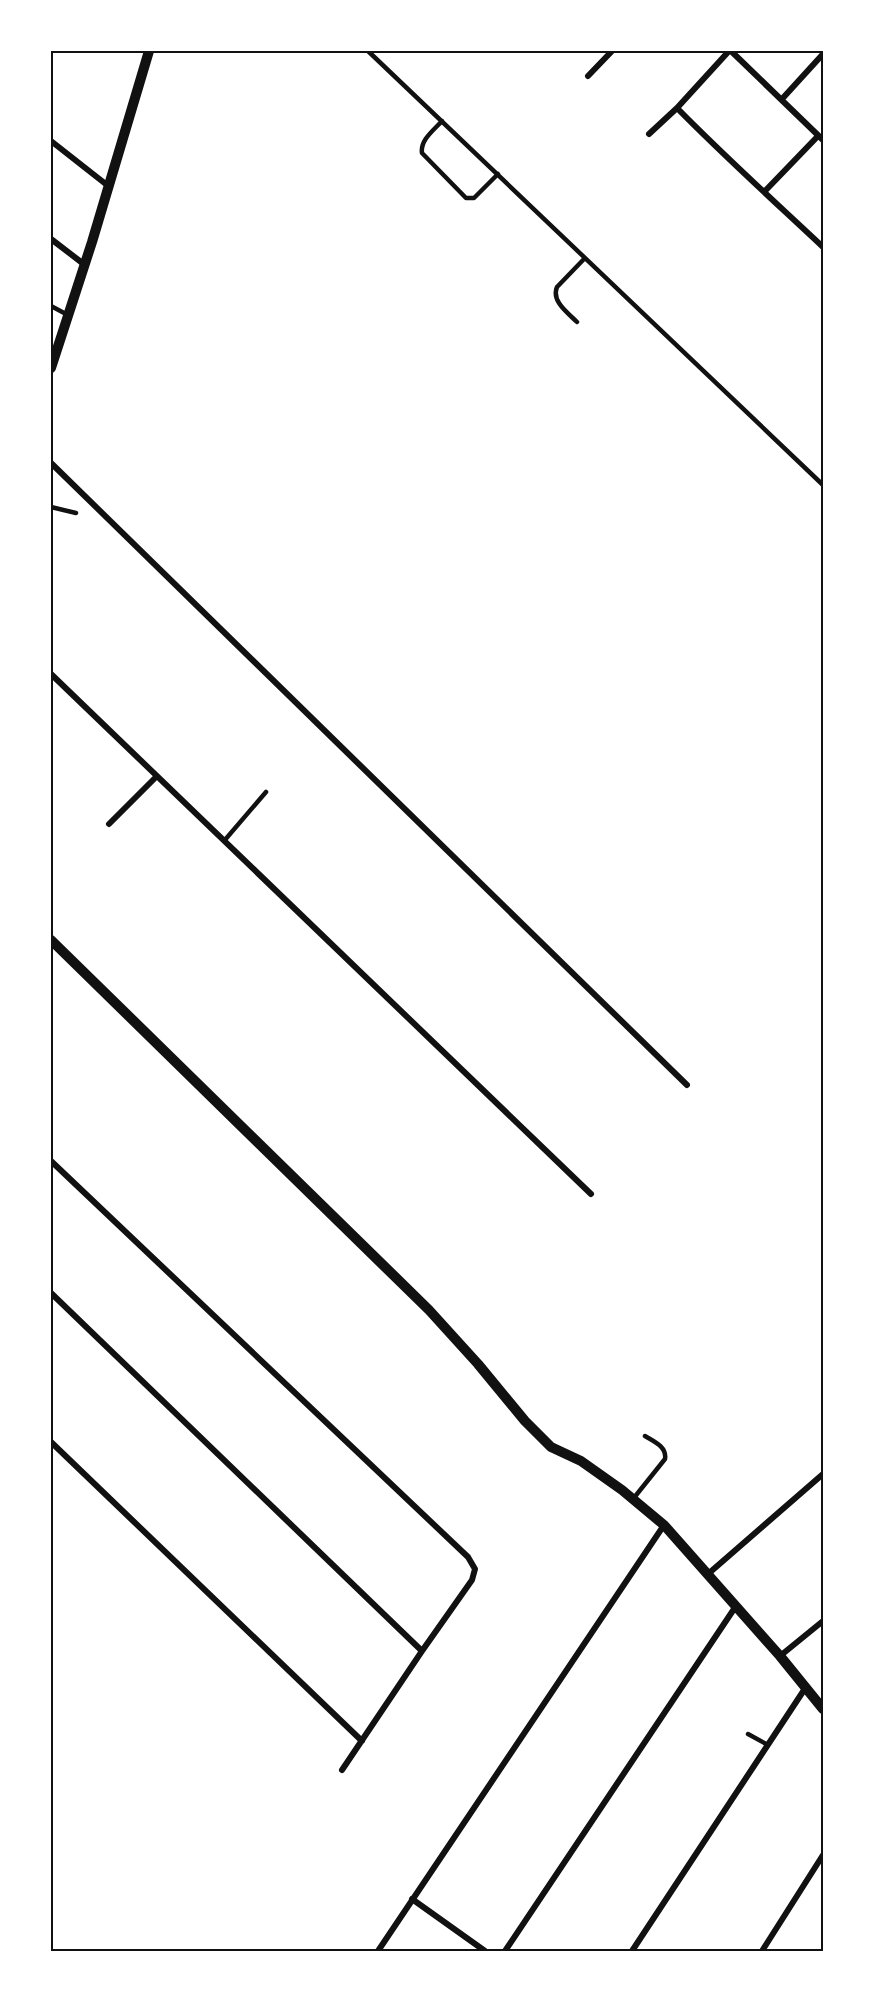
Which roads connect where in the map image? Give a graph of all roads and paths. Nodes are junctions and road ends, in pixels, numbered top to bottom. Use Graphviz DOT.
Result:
graph roads {
  1 [pos="148,51"];
  2 [pos="368,51"];
  3 [pos="612,51"];
  4 [pos="730,51"];
  5 [pos="823,54"];
  6 [pos="588,76"];
  7 [pos="782,99"];
  8 [pos="677,108"];
  9 [pos="442,121"];
  10 [pos="649,134"];
  11 [pos="821,138"];
  12 [pos="51,141"];
  13 [pos="498,174"];
  14 [pos="107,185"];
  15 [pos="765,191"];
  16 [pos="51,239"];
  17 [pos="823,247"];
  18 [pos="584,259"];
  19 [pos="85,265"];
  20 [pos="51,306"];
  21 [pos="69,316"];
  22 [pos="577,322"];
  23 [pos="51,368"];
  24 [pos="51,463"];
  25 [pos="823,486"];
  26 [pos="51,507"];
  27 [pos="76,513"];
  28 [pos="51,674"];
  29 [pos="157,776"];
  30 [pos="266,792"];
  31 [pos="109,824"];
  32 [pos="224,841"];
  33 [pos="51,940"];
  34 [pos="687,1085"];
  35 [pos="51,1161"];
  36 [pos="591,1194"];
  37 [pos="51,1293"];
  38 [pos="645,1436"];
  39 [pos="51,1442"];
  40 [pos="823,1474"];
  41 [pos="633,1499"];
  42 [pos="664,1525"];
  43 [pos="708,1574"];
  44 [pos="736,1606"];
  45 [pos="823,1621"];
  46 [pos="422,1651"];
  47 [pos="780,1656"];
  48 [pos="806,1687"];
  49 [pos="823,1708"];
  50 [pos="748,1734"];
  51 [pos="362,1741"];
  52 [pos="768,1745"];
  53 [pos="342,1770"];
  54 [pos="823,1855"];
  55 [pos="412,1899"];
  56 [pos="378,1951"];
  57 [pos="485,1951"];
  58 [pos="505,1951"];
  59 [pos="632,1951"];
  60 [pos="762,1951"];
  1 -- 14 [label="street"];
  2 -- 9 [label="lane"];
  3 -- 6 [label="street"];
  4 -- 7 [label="street"];
  4 -- 8 [label="street"];
  5 -- 7 [label="street"];
  7 -- 11 [label="street"];
  8 -- 10 [label="street"];
  8 -- 15 [label="street"];
  9 -- 13 [label="lane"];
  9 -- 13 [label="lane"];
  11 -- 15 [label="street"];
  12 -- 14 [label="street"];
  13 -- 18 [label="lane"];
  14 -- 19 [label="street"];
  15 -- 17 [label="street"];
  16 -- 19 [label="street"];
  18 -- 22 [label="lane"];
  18 -- 25 [label="lane"];
  19 -- 21 [label="street"];
  20 -- 21 [label="lane"];
  21 -- 23 [label="street"];
  24 -- 34 [label="street"];
  26 -- 27 [label="lane"];
  28 -- 29 [label="street"];
  29 -- 31 [label="street"];
  29 -- 32 [label="street"];
  30 -- 32 [label="lane"];
  32 -- 36 [label="street"];
  33 -- 41 [label="street"];
  35 -- 46 [label="street"];
  37 -- 46 [label="street"];
  38 -- 41 [label="lane"];
  39 -- 51 [label="street"];
  40 -- 43 [label="street"];
  41 -- 42 [label="street"];
  42 -- 43 [label="street"];
  42 -- 55 [label="street"];
  43 -- 44 [label="street"];
  44 -- 47 [label="street"];
  44 -- 58 [label="street"];
  45 -- 47 [label="street"];
  46 -- 51 [label="street"];
  47 -- 48 [label="street"];
  48 -- 49 [label="street"];
  48 -- 52 [label="street"];
  50 -- 52 [label="lane"];
  51 -- 53 [label="street"];
  52 -- 59 [label="street"];
  54 -- 60 [label="street"];
  55 -- 56 [label="street"];
  55 -- 57 [label="street"];
}
